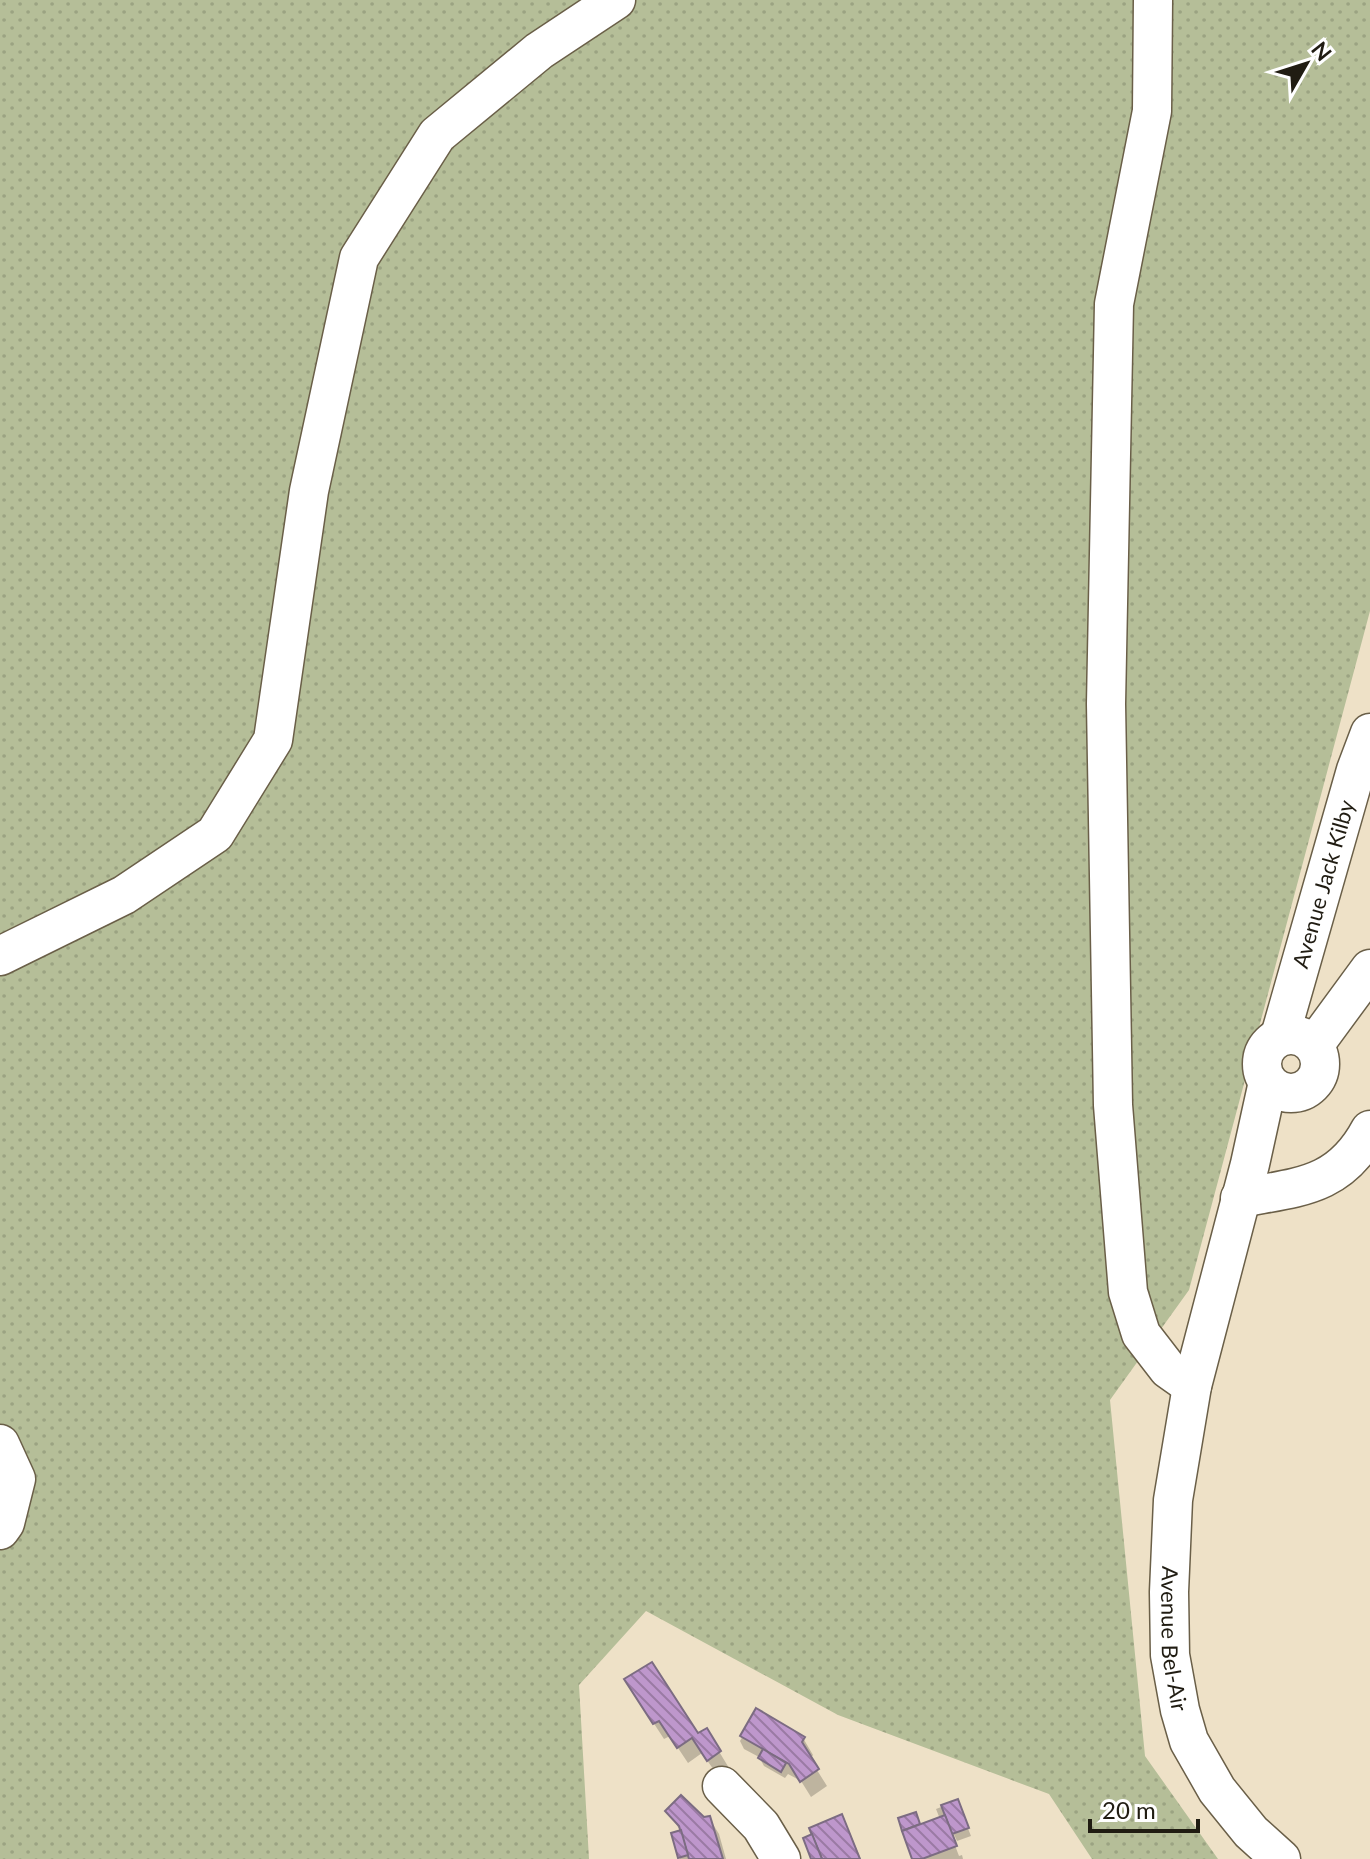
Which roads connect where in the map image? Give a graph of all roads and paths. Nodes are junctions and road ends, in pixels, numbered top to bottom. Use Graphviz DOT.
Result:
graph roads {
  1 [pos="616,0"];
  2 [pos="1153,0"];
  3 [pos="1370,733"];
  4 [pos="0,956"];
  5 [pos="1370,969"];
  6 [pos="1298,1040"];
  7 [pos="1284,1087"];
  8 [pos="1370,1130"];
  9 [pos="1245,1181"];
  10 [pos="1192,1386"];
  11 [pos="0,1444"];
  12 [pos="0,1530"];
  13 [pos="722,1786"];
  14 [pos="781,1859"];
  15 [pos="1281,1859"];
  1 -- 4 [label="street"];
  2 -- 10 [label="street"];
  3 -- 6 [label="street, Avenue Jack Kilby"];
  5 -- 6 [label="street"];
  6 -- 7 [label="street, Avenue Jack Kilby"];
  6 -- 7 [label="street, Avenue Jack Kilby"];
  7 -- 9 [label="street, Avenue Jack Kilby"];
  8 -- 9 [label="street"];
  9 -- 10 [label="street, Avenue Jack Kilby"];
  10 -- 15 [label="street, Avenue Bel-Air"];
  11 -- 12 [label="street"];
  13 -- 14 [label="street"];
}
